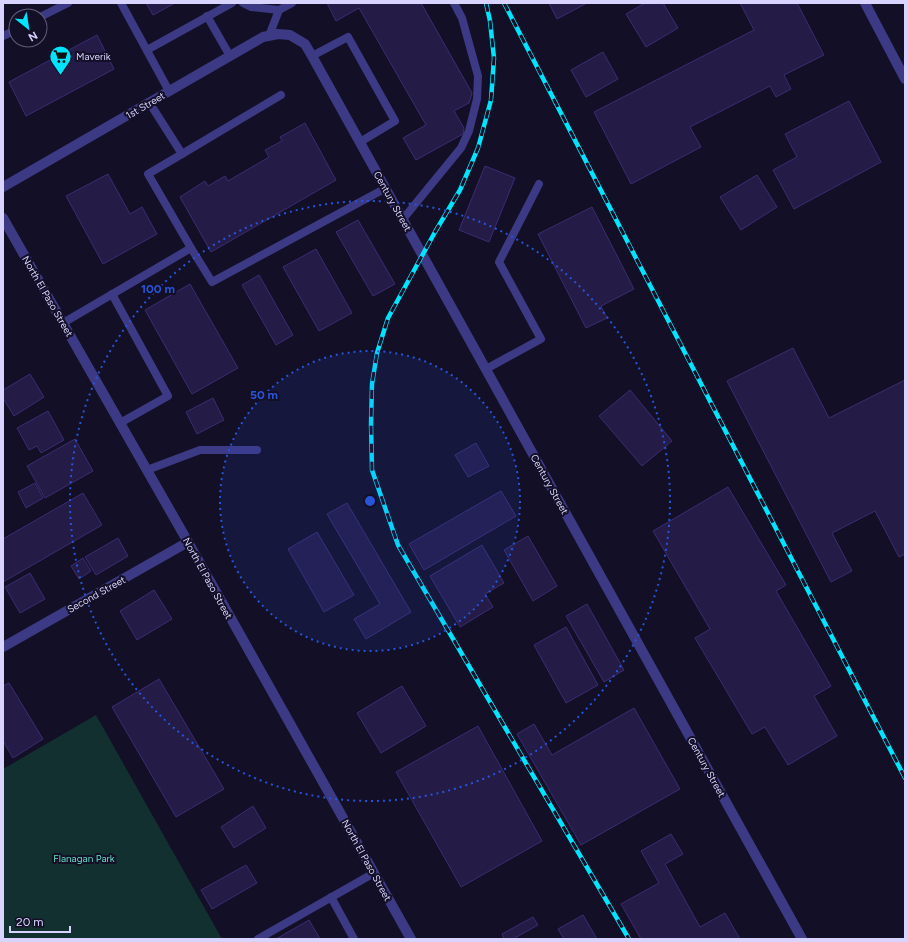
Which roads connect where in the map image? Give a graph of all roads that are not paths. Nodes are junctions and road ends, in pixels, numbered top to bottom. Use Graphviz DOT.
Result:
graph roads {
  1 [pos="68,3"];
  2 [pos="121,3"];
  3 [pos="232,3"];
  4 [pos="243,3"];
  5 [pos="292,3"];
  6 [pos="454,3"];
  7 [pos="865,3"];
  8 [pos="279,10"];
  9 [pos="48,13"];
  10 [pos="207,16"];
  11 [pos="290,35"];
  12 [pos="269,36"];
  13 [pos="147,50"];
  14 [pos="230,56"];
  15 [pos="312,56"];
  16 [pos="905,79"];
  17 [pos="169,91"];
  18 [pos="281,95"];
  19 [pos="149,102"];
  20 [pos="360,142"];
  21 [pos="182,154"];
  22 [pos="539,184"];
  23 [pos="3,187"];
  24 [pos="386,188"];
  25 [pos="3,218"];
  26 [pos="404,219"];
  27 [pos="191,248"];
  28 [pos="112,294"];
  29 [pos="63,323"];
  30 [pos="486,369"];
  31 [pos="120,423"];
  32 [pos="257,450"];
  33 [pos="147,470"];
  34 [pos="188,542"];
  35 [pos="3,647"];
  36 [pos="374,873"];
  37 [pos="331,897"];
  38 [pos="258,939"];
  39 [pos="354,939"];
  40 [pos="411,939"];
  41 [pos="802,939"];
  1 -- 9 [label="lane"];
  2 -- 13 [label="lane"];
  3 -- 10 [label="lane"];
  4 -- 8 [label="lane"];
  5 -- 8 [label="lane"];
  6 -- 26 [label="lane"];
  7 -- 16 [label="street"];
  8 -- 12 [label="lane"];
  10 -- 13 [label="lane"];
  10 -- 14 [label="lane"];
  11 -- 12 [label="street, 1st Street"];
  11 -- 15 [label="street, Century Street"];
  12 -- 14 [label="street, 1st Street"];
  13 -- 17 [label="lane"];
  14 -- 17 [label="street, 1st Street"];
  15 -- 20 [label="street, Century Street"];
  15 -- 20 [label="lane"];
  17 -- 19 [label="street, 1st Street"];
  18 -- 21 [label="lane"];
  19 -- 21 [label="lane"];
  19 -- 23 [label="street, 1st Street"];
  20 -- 24 [label="street, Century Street"];
  21 -- 27 [label="lane"];
  22 -- 30 [label="lane"];
  24 -- 26 [label="street, Century Street"];
  24 -- 27 [label="lane"];
  25 -- 29 [label="street, North El Paso Street"];
  26 -- 30 [label="street, Century Street"];
  27 -- 28 [label="lane"];
  28 -- 29 [label="lane"];
  28 -- 31 [label="lane"];
  29 -- 31 [label="street, North El Paso Street"];
  30 -- 41 [label="street, Century Street"];
  31 -- 33 [label="street, North El Paso Street"];
  32 -- 33 [label="lane"];
  33 -- 34 [label="street, North El Paso Street"];
  34 -- 35 [label="street, Second Street"];
  34 -- 36 [label="street, North El Paso Street"];
  36 -- 37 [label="lane"];
  36 -- 40 [label="street, North El Paso Street"];
  37 -- 38 [label="lane"];
  37 -- 39 [label="lane"];
}
